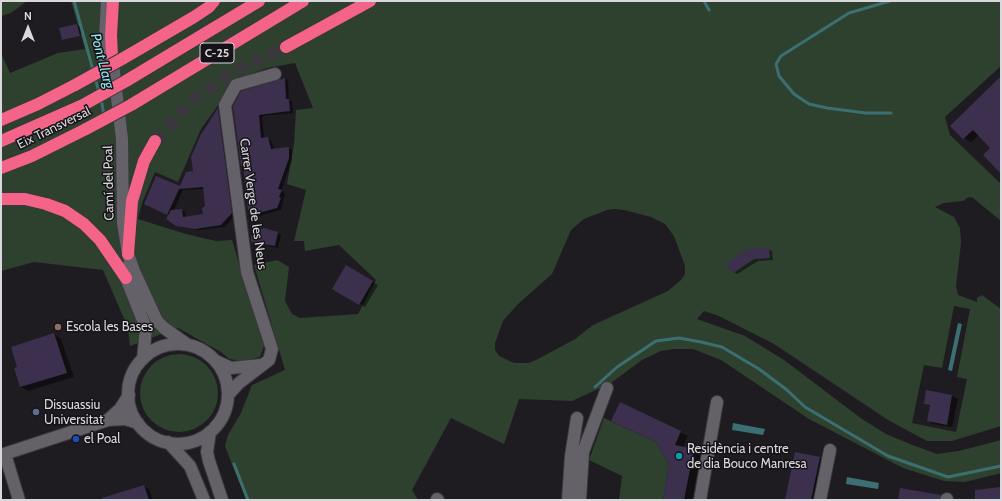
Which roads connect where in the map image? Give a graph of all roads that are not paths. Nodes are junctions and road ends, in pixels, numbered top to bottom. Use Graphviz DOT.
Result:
graph roads {
  1 [pos="100,1"];
  2 [pos="106,1"];
  3 [pos="113,1"];
  4 [pos="214,1"];
  5 [pos="259,1"];
  6 [pos="303,1"];
  7 [pos="370,1"];
  8 [pos="286,47"];
  9 [pos="117,58"];
  10 [pos="275,74"];
  11 [pos="1,120"];
  12 [pos="1,141"];
  13 [pos="155,141"];
  14 [pos="1,168"];
  15 [pos="1,198"];
  16 [pos="128,254"];
  17 [pos="126,278"];
  18 [pos="188,345"];
  19 [pos="143,359"];
  20 [pos="216,362"];
  21 [pos="264,364"];
  22 [pos="607,388"];
  23 [pos="129,395"];
  24 [pos="228,395"];
  25 [pos="717,402"];
  26 [pos="577,418"];
  27 [pos="108,420"];
  28 [pos="138,423"];
  29 [pos="210,432"];
  30 [pos="168,442"];
  31 [pos="830,450"];
  32 [pos="3,455"];
  33 [pos="19,500"];
  34 [pos="204,500"];
  35 [pos="222,500"];
  36 [pos="568,500"];
  37 [pos="580,500"];
  38 [pos="700,500"];
  39 [pos="820,500"];
  1 -- 17 [label="street, Camí del Poal"];
  2 -- 9 [label="street, Camí del Poal"];
  3 -- 9 [label="highway"];
  4 -- 9 [label="highway"];
  5 -- 12 [label="highway, Eix Transversal / C-25, bridge"];
  6 -- 14 [label="highway, Eix Transversal / C-25, bridge"];
  7 -- 8 [label="highway"];
  9 -- 11 [label="highway, bridge"];
  9 -- 16 [label="street, Camí del Poal"];
  10 -- 21 [label="street, Carrer Verge de les Neus"];
  13 -- 16 [label="highway"];
  15 -- 17 [label="highway"];
  16 -- 18 [label="street, Camí del Poal"];
  17 -- 19 [label="street, Camí del Poal"];
  18 -- 19 [label="street"];
  18 -- 20 [label="street"];
  19 -- 23 [label="street"];
  20 -- 21 [label="street"];
  20 -- 24 [label="street"];
  21 -- 24 [label="street, Carrer Verge de les Neus"];
  22 -- 37 [label="street"];
  23 -- 27 [label="street"];
  23 -- 28 [label="street"];
  24 -- 29 [label="street"];
  25 -- 38 [label="street"];
  26 -- 36 [label="street"];
  27 -- 28 [label="street"];
  27 -- 32 [label="street"];
  28 -- 30 [label="street"];
  29 -- 30 [label="street"];
  29 -- 35 [label="street"];
  30 -- 34 [label="street"];
  31 -- 39 [label="street"];
  32 -- 33 [label="street"];
}
